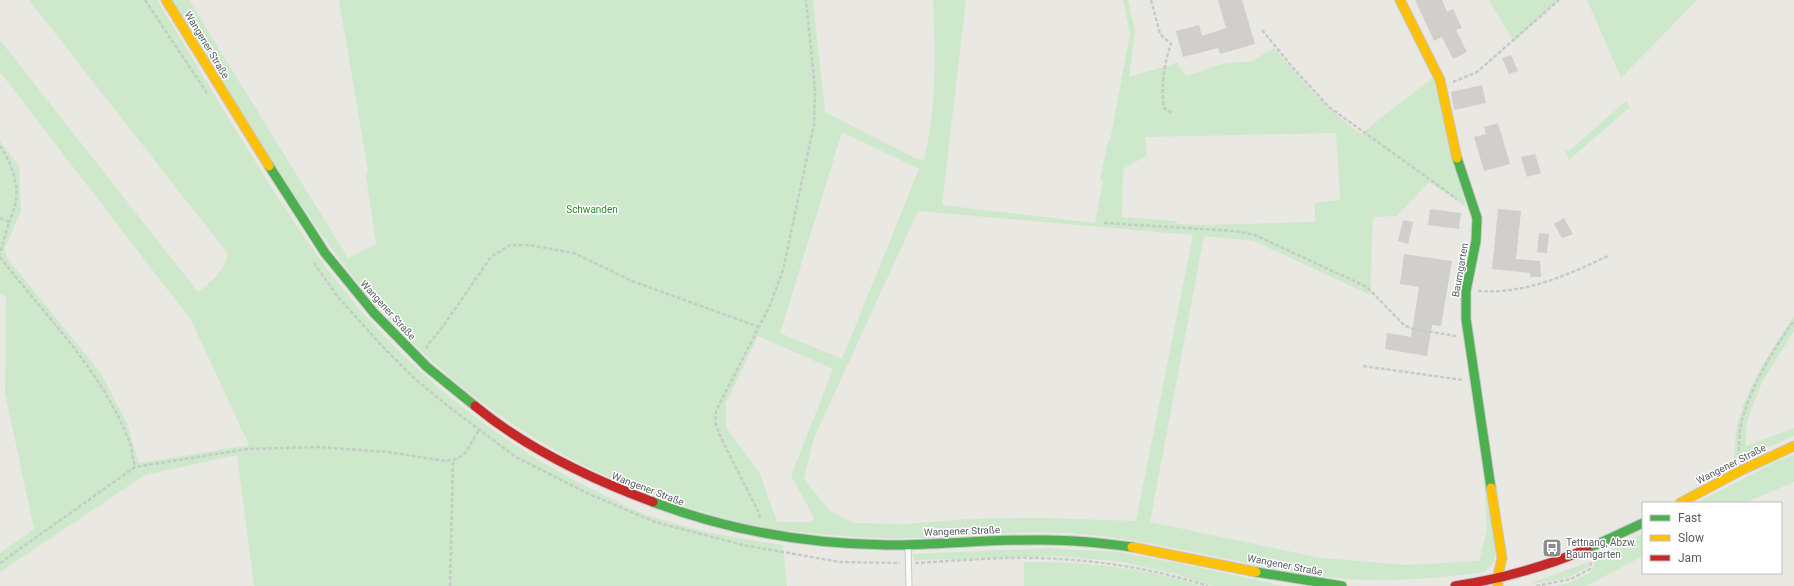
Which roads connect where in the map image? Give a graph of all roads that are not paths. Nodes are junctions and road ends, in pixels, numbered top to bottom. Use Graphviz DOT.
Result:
graph roads {
  1 [pos="166,0"];
  2 [pos="1400,0"];
  3 [pos="1794,446"];
  4 [pos="1682,502"];
  5 [pos="1642,523"];
  6 [pos="908,544"];
  7 [pos="1497,583"];
  8 [pos="909,586"];
  9 [pos="1342,586"];
  10 [pos="1455,586"];
  1 -- 6 [label="main road, Wangener Straße"];
  2 -- 7 [label="main road, Baumgarten"];
  3 -- 4 [label="main road, Wangener Straße"];
  5 -- 7 [label="main road"];
  6 -- 8 [label="lane"];
  6 -- 9 [label="main road, Wangener Straße"];
  7 -- 10 [label="main road"];
}
